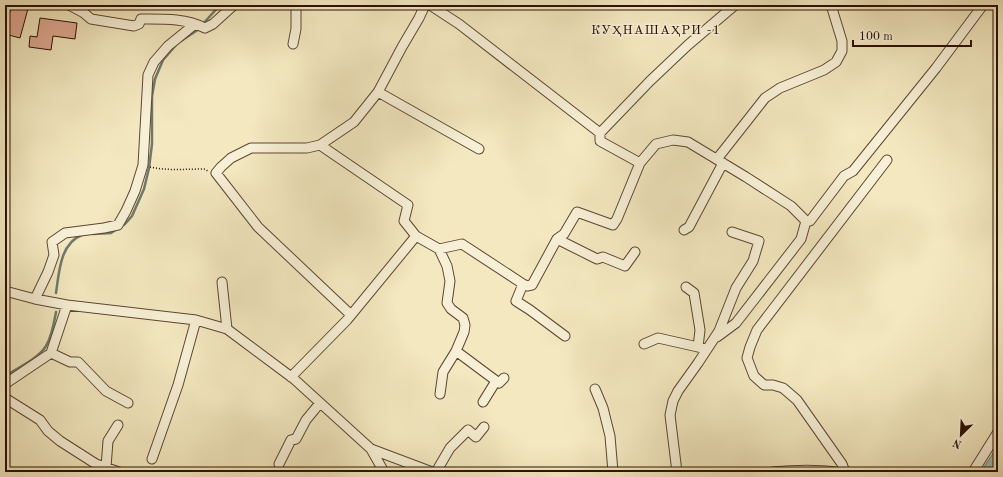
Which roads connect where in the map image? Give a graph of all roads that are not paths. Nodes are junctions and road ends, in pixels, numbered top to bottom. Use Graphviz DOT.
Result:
graph roads {
  1 [pos="69,5"];
  2 [pos="234,5"];
  3 [pos="296,5"];
  4 [pos="425,5"];
  5 [pos="430,5"];
  6 [pos="735,5"];
  7 [pos="831,5"];
  8 [pos="983,5"];
  9 [pos="199,25"];
  10 [pos="293,44"];
  11 [pos="378,92"];
  12 [pos="600,134"];
  13 [pos="320,145"];
  14 [pos="480,149"];
  15 [pos="887,160"];
  16 [pos="720,161"];
  17 [pos="640,163"];
  18 [pos="806,221"];
  19 [pos="684,230"];
  20 [pos="732,232"];
  21 [pos="416,236"];
  22 [pos="557,239"];
  23 [pos="439,249"];
  24 [pos="635,252"];
  25 [pos="222,282"];
  26 [pos="523,284"];
  27 [pos="686,287"];
  28 [pos="5,291"];
  29 [pos="35,299"];
  30 [pos="67,305"];
  31 [pos="351,315"];
  32 [pos="196,320"];
  33 [pos="227,329"];
  34 [pos="565,336"];
  35 [pos="713,340"];
  36 [pos="644,344"];
  37 [pos="702,348"];
  38 [pos="456,351"];
  39 [pos="51,353"];
  40 [pos="291,377"];
  41 [pos="5,384"];
  42 [pos="595,389"];
  43 [pos="440,394"];
  44 [pos="5,398"];
  45 [pos="483,402"];
  46 [pos="128,403"];
  47 [pos="320,403"];
  48 [pos="118,425"];
  49 [pos="484,427"];
  50 [pos="998,432"];
  51 [pos="371,449"];
  52 [pos="152,459"];
  53 [pos="279,464"];
  54 [pos="106,467"];
  55 [pos="119,472"];
  56 [pos="384,472"];
  57 [pos="432,472"];
  58 [pos="436,472"];
  59 [pos="612,472"];
  60 [pos="677,472"];
  61 [pos="773,472"];
  62 [pos="835,472"];
  63 [pos="845,472"];
  64 [pos="973,472"];
  1 -- 9 [label="street"];
  2 -- 9 [label="street"];
  3 -- 10 [label="street"];
  4 -- 11 [label="street"];
  5 -- 12 [label="street"];
  6 -- 12 [label="street"];
  7 -- 16 [label="street"];
  8 -- 18 [label="street"];
  9 -- 29 [label="street"];
  11 -- 13 [label="street"];
  11 -- 14 [label="street"];
  12 -- 17 [label="street"];
  13 -- 21 [label="street"];
  13 -- 31 [label="street"];
  15 -- 63 [label="street"];
  16 -- 17 [label="street"];
  16 -- 18 [label="street"];
  16 -- 19 [label="street"];
  17 -- 22 [label="street"];
  18 -- 35 [label="street"];
  20 -- 35 [label="street"];
  21 -- 23 [label="street"];
  21 -- 31 [label="street"];
  22 -- 24 [label="street"];
  22 -- 26 [label="street"];
  23 -- 26 [label="street"];
  23 -- 38 [label="street"];
  25 -- 33 [label="street"];
  26 -- 34 [label="street"];
  27 -- 37 [label="street"];
  28 -- 29 [label="street"];
  29 -- 30 [label="street"];
  30 -- 32 [label="street"];
  30 -- 39 [label="street"];
  31 -- 40 [label="street"];
  32 -- 33 [label="street"];
  32 -- 52 [label="street"];
  33 -- 40 [label="street"];
  35 -- 37 [label="street"];
  36 -- 37 [label="street"];
  37 -- 60 [label="street"];
  38 -- 43 [label="street"];
  38 -- 45 [label="street"];
  39 -- 41 [label="street"];
  39 -- 46 [label="street"];
  40 -- 47 [label="street"];
  42 -- 59 [label="street"];
  44 -- 54 [label="street"];
  47 -- 51 [label="street"];
  47 -- 53 [label="street"];
  48 -- 54 [label="street"];
  49 -- 58 [label="street"];
  50 -- 64 [label="street"];
  51 -- 56 [label="street"];
  51 -- 57 [label="street"];
  54 -- 55 [label="street"];
  61 -- 62 [label="street"];
}
